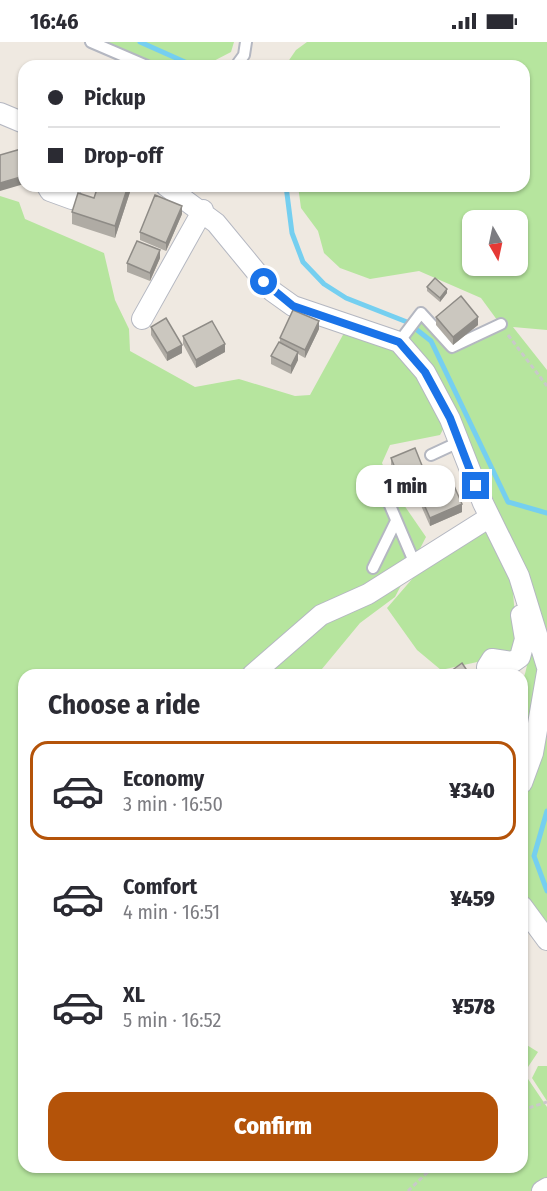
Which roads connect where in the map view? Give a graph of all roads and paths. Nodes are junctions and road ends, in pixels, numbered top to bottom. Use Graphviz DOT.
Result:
graph roads {
  1 [pos="91,42"];
  2 [pos="246,42"];
  3 [pos="133,60"];
  4 [pos="240,60"];
  5 [pos="0,113"];
  6 [pos="18,120"];
  7 [pos="53,192"];
  8 [pos="175,192"];
  9 [pos="72,199"];
  10 [pos="203,210"];
  11 [pos="142,319"];
  12 [pos="501,324"];
  13 [pos="403,336"];
  14 [pos="547,386"];
  15 [pos="459,442"];
  16 [pos="431,455"];
  17 [pos="383,489"];
  18 [pos="490,517"];
  19 [pos="396,521"];
  20 [pos="415,564"];
  21 [pos="373,568"];
  22 [pos="519,576"];
  23 [pos="487,667"];
  24 [pos="547,667"];
  25 [pos="259,669"];
  26 [pos="547,672"];
  27 [pos="528,767"];
  28 [pos="528,914"];
  29 [pos="547,940"];
  30 [pos="547,1102"];
  31 [pos="528,1108"];
  32 [pos="427,1173"];
  33 [pos="547,1188"];
  34 [pos="408,1191"];
  35 [pos="542,1191"];
  1 -- 3 [label="lane"];
  2 -- 4 [label="lane"];
  5 -- 6 [label="street"];
  7 -- 9 [label="street"];
  8 -- 10 [label="street"];
  10 -- 11 [label="street"];
  10 -- 13 [label="street"];
  12 -- 13 [label="lane"];
  12 -- 14 [label="path"];
  13 -- 15 [label="street"];
  15 -- 16 [label="lane"];
  15 -- 18 [label="street"];
  17 -- 19 [label="lane"];
  18 -- 20 [label="street"];
  18 -- 22 [label="street"];
  19 -- 20 [label="lane"];
  19 -- 21 [label="lane"];
  20 -- 25 [label="street"];
  22 -- 23 [label="street"];
  22 -- 24 [label="street"];
  26 -- 27 [label="street"];
  28 -- 29 [label="street"];
  30 -- 31 [label="path"];
  32 -- 34 [label="path"];
  33 -- 35 [label="street"];
}
